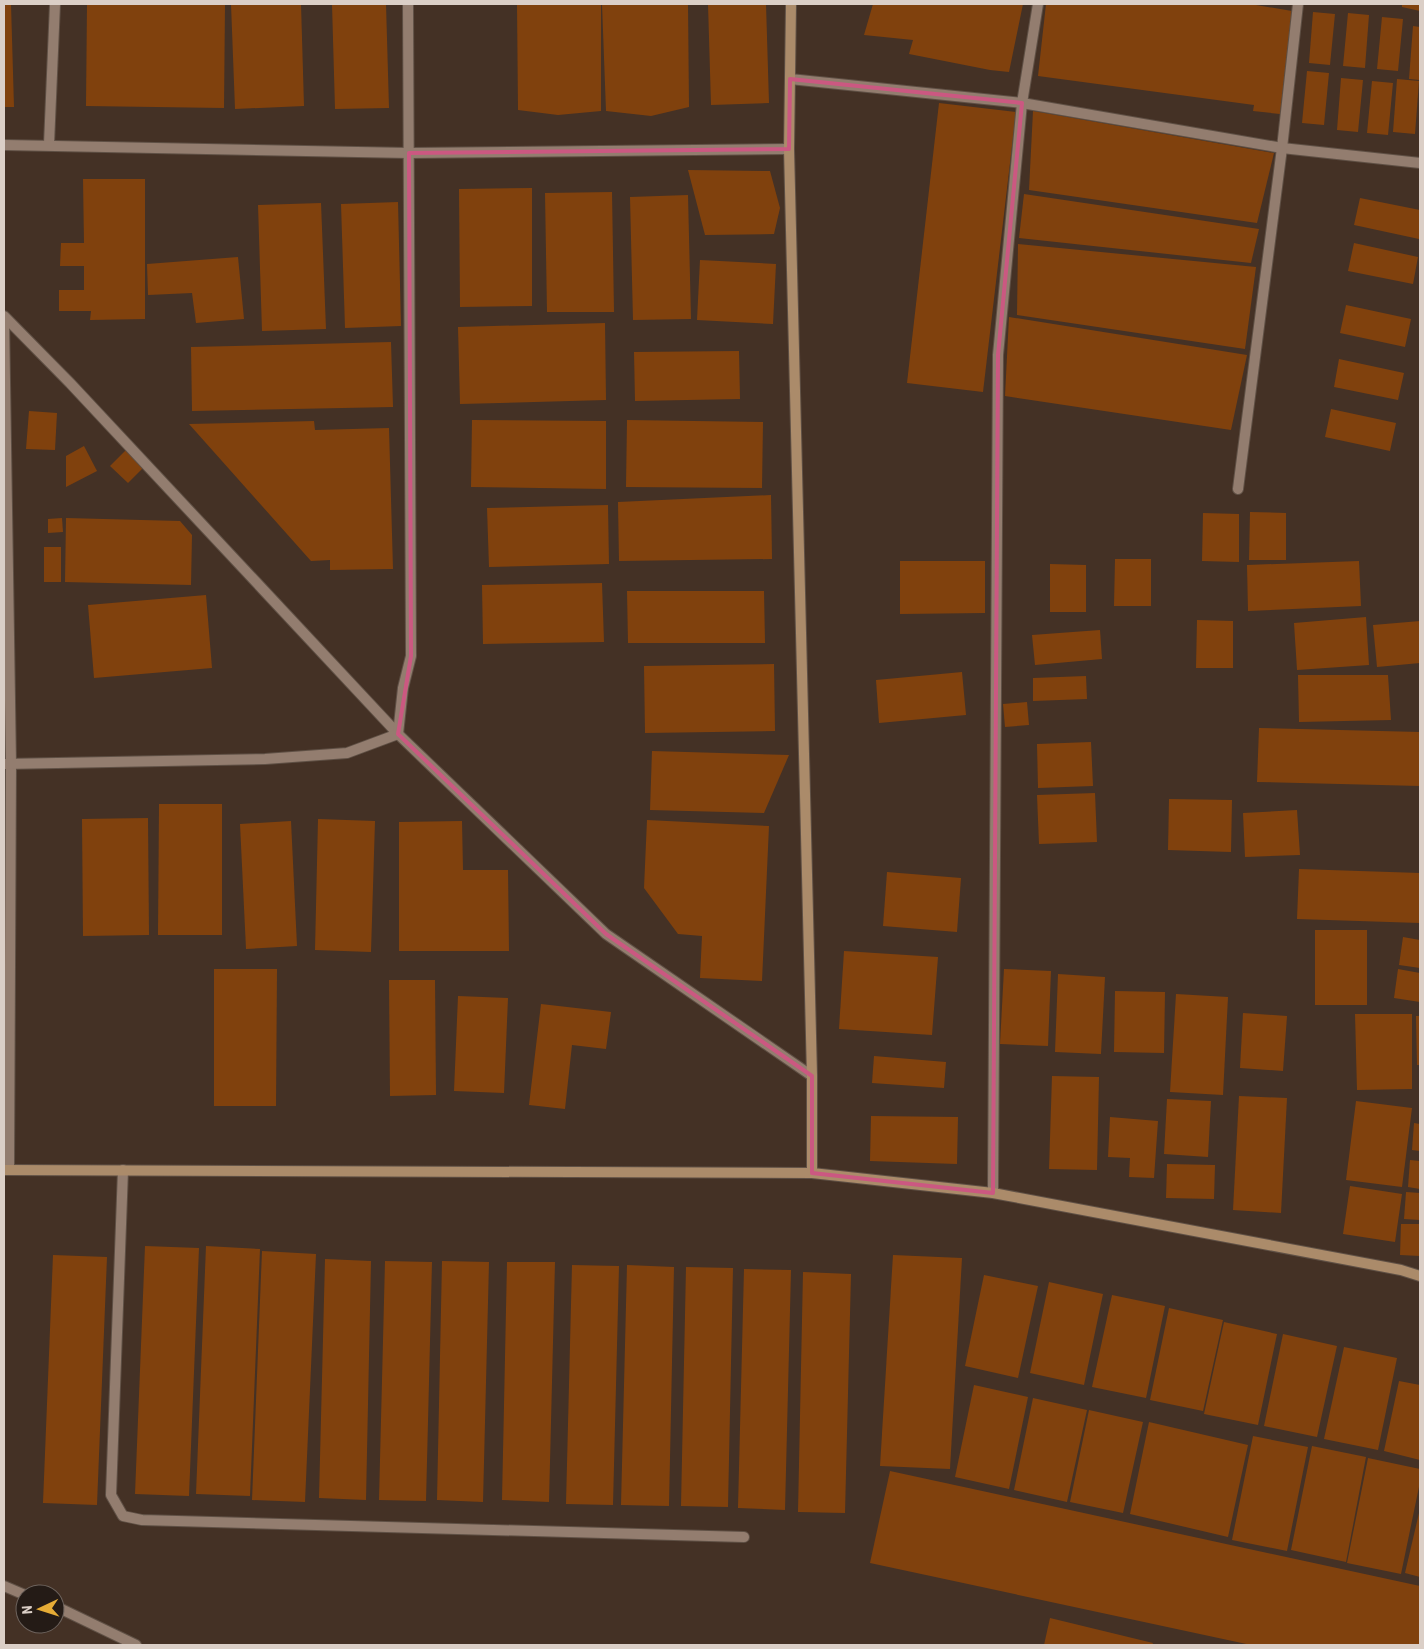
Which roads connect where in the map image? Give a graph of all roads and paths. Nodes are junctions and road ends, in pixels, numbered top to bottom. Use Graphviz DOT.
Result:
graph roads {
  1 [pos="54,4"];
  2 [pos="408,4"];
  3 [pos="791,4"];
  4 [pos="1038,4"];
  5 [pos="1298,4"];
  6 [pos="790,79"];
  7 [pos="1022,103"];
  8 [pos="4,144"];
  9 [pos="49,144"];
  10 [pos="1282,148"];
  11 [pos="789,149"];
  12 [pos="410,153"];
  13 [pos="1420,163"];
  14 [pos="4,316"];
  15 [pos="1238,489"];
  16 [pos="5,514"];
  17 [pos="398,734"];
  18 [pos="7,764"];
  19 [pos="812,1076"];
  20 [pos="6,1170"];
  21 [pos="123,1170"];
  22 [pos="812,1173"];
  23 [pos="993,1193"];
  24 [pos="1420,1276"];
  25 [pos="744,1537"];
  26 [pos="65,1611"];
  27 [pos="136,1645"];
  1 -- 9 [label="street"];
  2 -- 12 [label="street"];
  3 -- 6 [label="street"];
  4 -- 7 [label="street"];
  5 -- 10 [label="street"];
  6 -- 7 [label="street"];
  6 -- 11 [label="street"];
  7 -- 10 [label="street"];
  7 -- 23 [label="street"];
  8 -- 9 [label="street"];
  9 -- 12 [label="street"];
  10 -- 13 [label="street"];
  10 -- 15 [label="street"];
  11 -- 12 [label="street"];
  11 -- 19 [label="street"];
  12 -- 17 [label="street"];
  14 -- 16 [label="street"];
  14 -- 17 [label="street"];
  16 -- 18 [label="street"];
  17 -- 18 [label="street"];
  17 -- 19 [label="street"];
  18 -- 20 [label="street"];
  19 -- 22 [label="street"];
  20 -- 21 [label="street"];
  21 -- 22 [label="street"];
  21 -- 25 [label="street"];
  22 -- 23 [label="street"];
  23 -- 24 [label="street"];
  26 -- 27 [label="street"];
}
